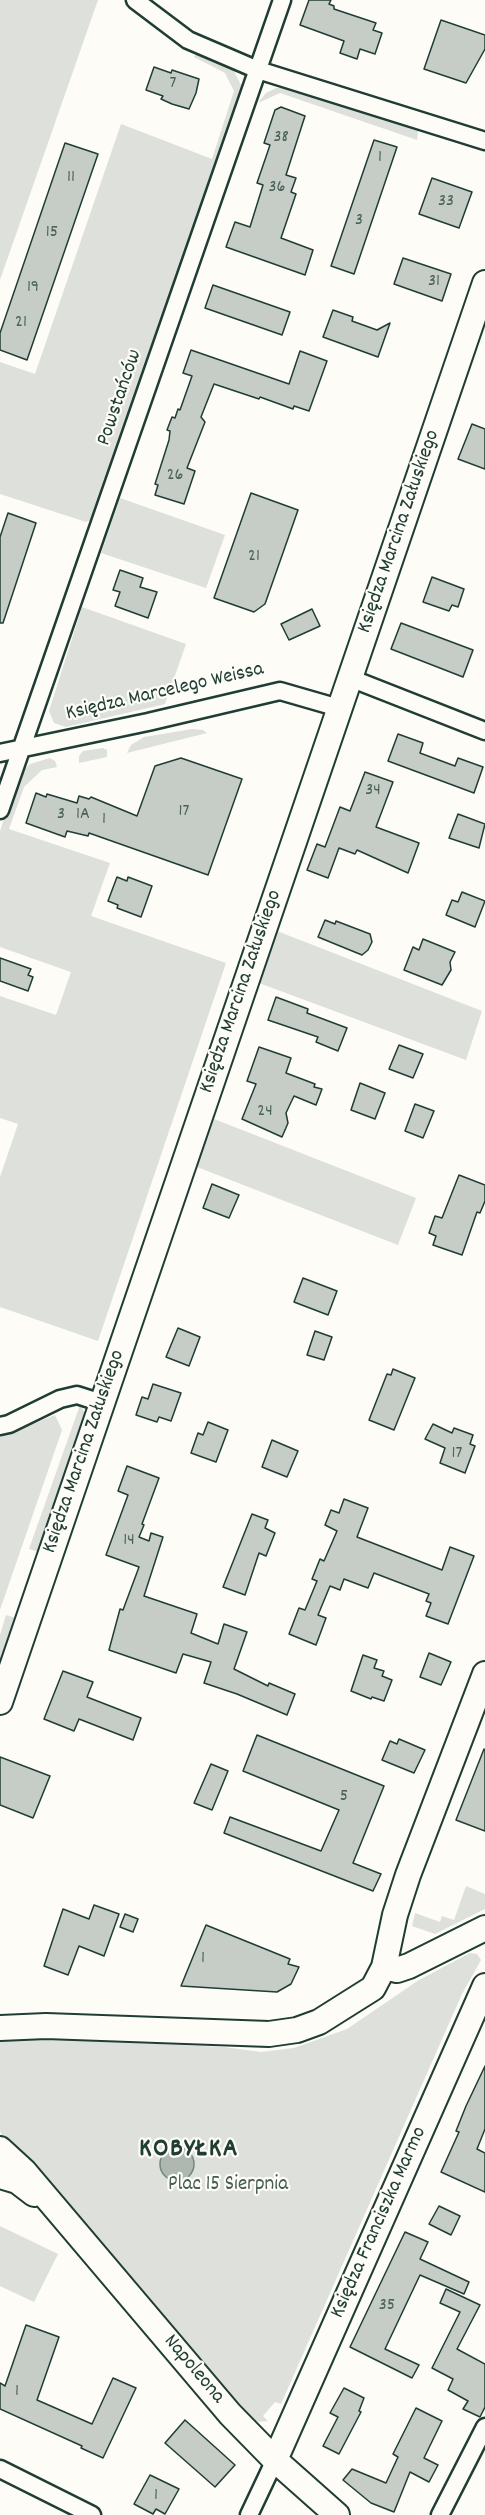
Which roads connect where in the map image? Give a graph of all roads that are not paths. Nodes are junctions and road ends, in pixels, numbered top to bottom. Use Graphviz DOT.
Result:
graph roads {
  1 [pos="135,0"];
  2 [pos="282,0"];
  3 [pos="258,70"];
  4 [pos="485,141"];
  5 [pos="485,283"];
  6 [pos="350,678"];
  7 [pos="339,708"];
  8 [pos="485,731"];
  9 [pos="23,747"];
  10 [pos="0,753"];
  11 [pos="0,810"];
  12 [pos="102,1403"];
  13 [pos="0,1426"];
  14 [pos="485,1674"];
  15 [pos="0,1701"];
  16 [pos="484,1931"];
  17 [pos="384,1967"];
  18 [pos="485,1986"];
  19 [pos="2,2027"];
  20 [pos="0,2149"];
  21 [pos="0,2176"];
  22 [pos="60,2215"];
  23 [pos="485,2427"];
  24 [pos="275,2460"];
  25 [pos="0,2469"];
  26 [pos="92,2515"];
  27 [pos="249,2515"];
  28 [pos="337,2515"];
  29 [pos="440,2515"];
  1 -- 3 [label="street"];
  2 -- 3 [label="street, Powstańców"];
  3 -- 4 [label="street"];
  3 -- 9 [label="street, Powstańców"];
  5 -- 6 [label="street, Księdza Marcina Załuskiego"];
  6 -- 7 [label="street, Księdza Marcina Załuskiego"];
  6 -- 8 [label="street"];
  7 -- 9 [label="street, Księdza Marcelego Weissa"];
  7 -- 12 [label="street, Księdza Marcina Załuskiego"];
  9 -- 10 [label="street, Księdza Marcelego Weissa"];
  9 -- 11 [label="street, Powstańców"];
  12 -- 13 [label="street"];
  12 -- 15 [label="street, Księdza Marcina Załuskiego"];
  14 -- 17 [label="street"];
  16 -- 17 [label="street"];
  17 -- 19 [label="street"];
  18 -- 24 [label="street, Księdza Franciszka Marmo"];
  20 -- 22 [label="street, Napoleona"];
  21 -- 22 [label="street, Napoleona"];
  22 -- 24 [label="street, Napoleona"];
  23 -- 29 [label="street"];
  24 -- 27 [label="street"];
  24 -- 28 [label="street, Napoleona"];
  25 -- 26 [label="street"];
}
